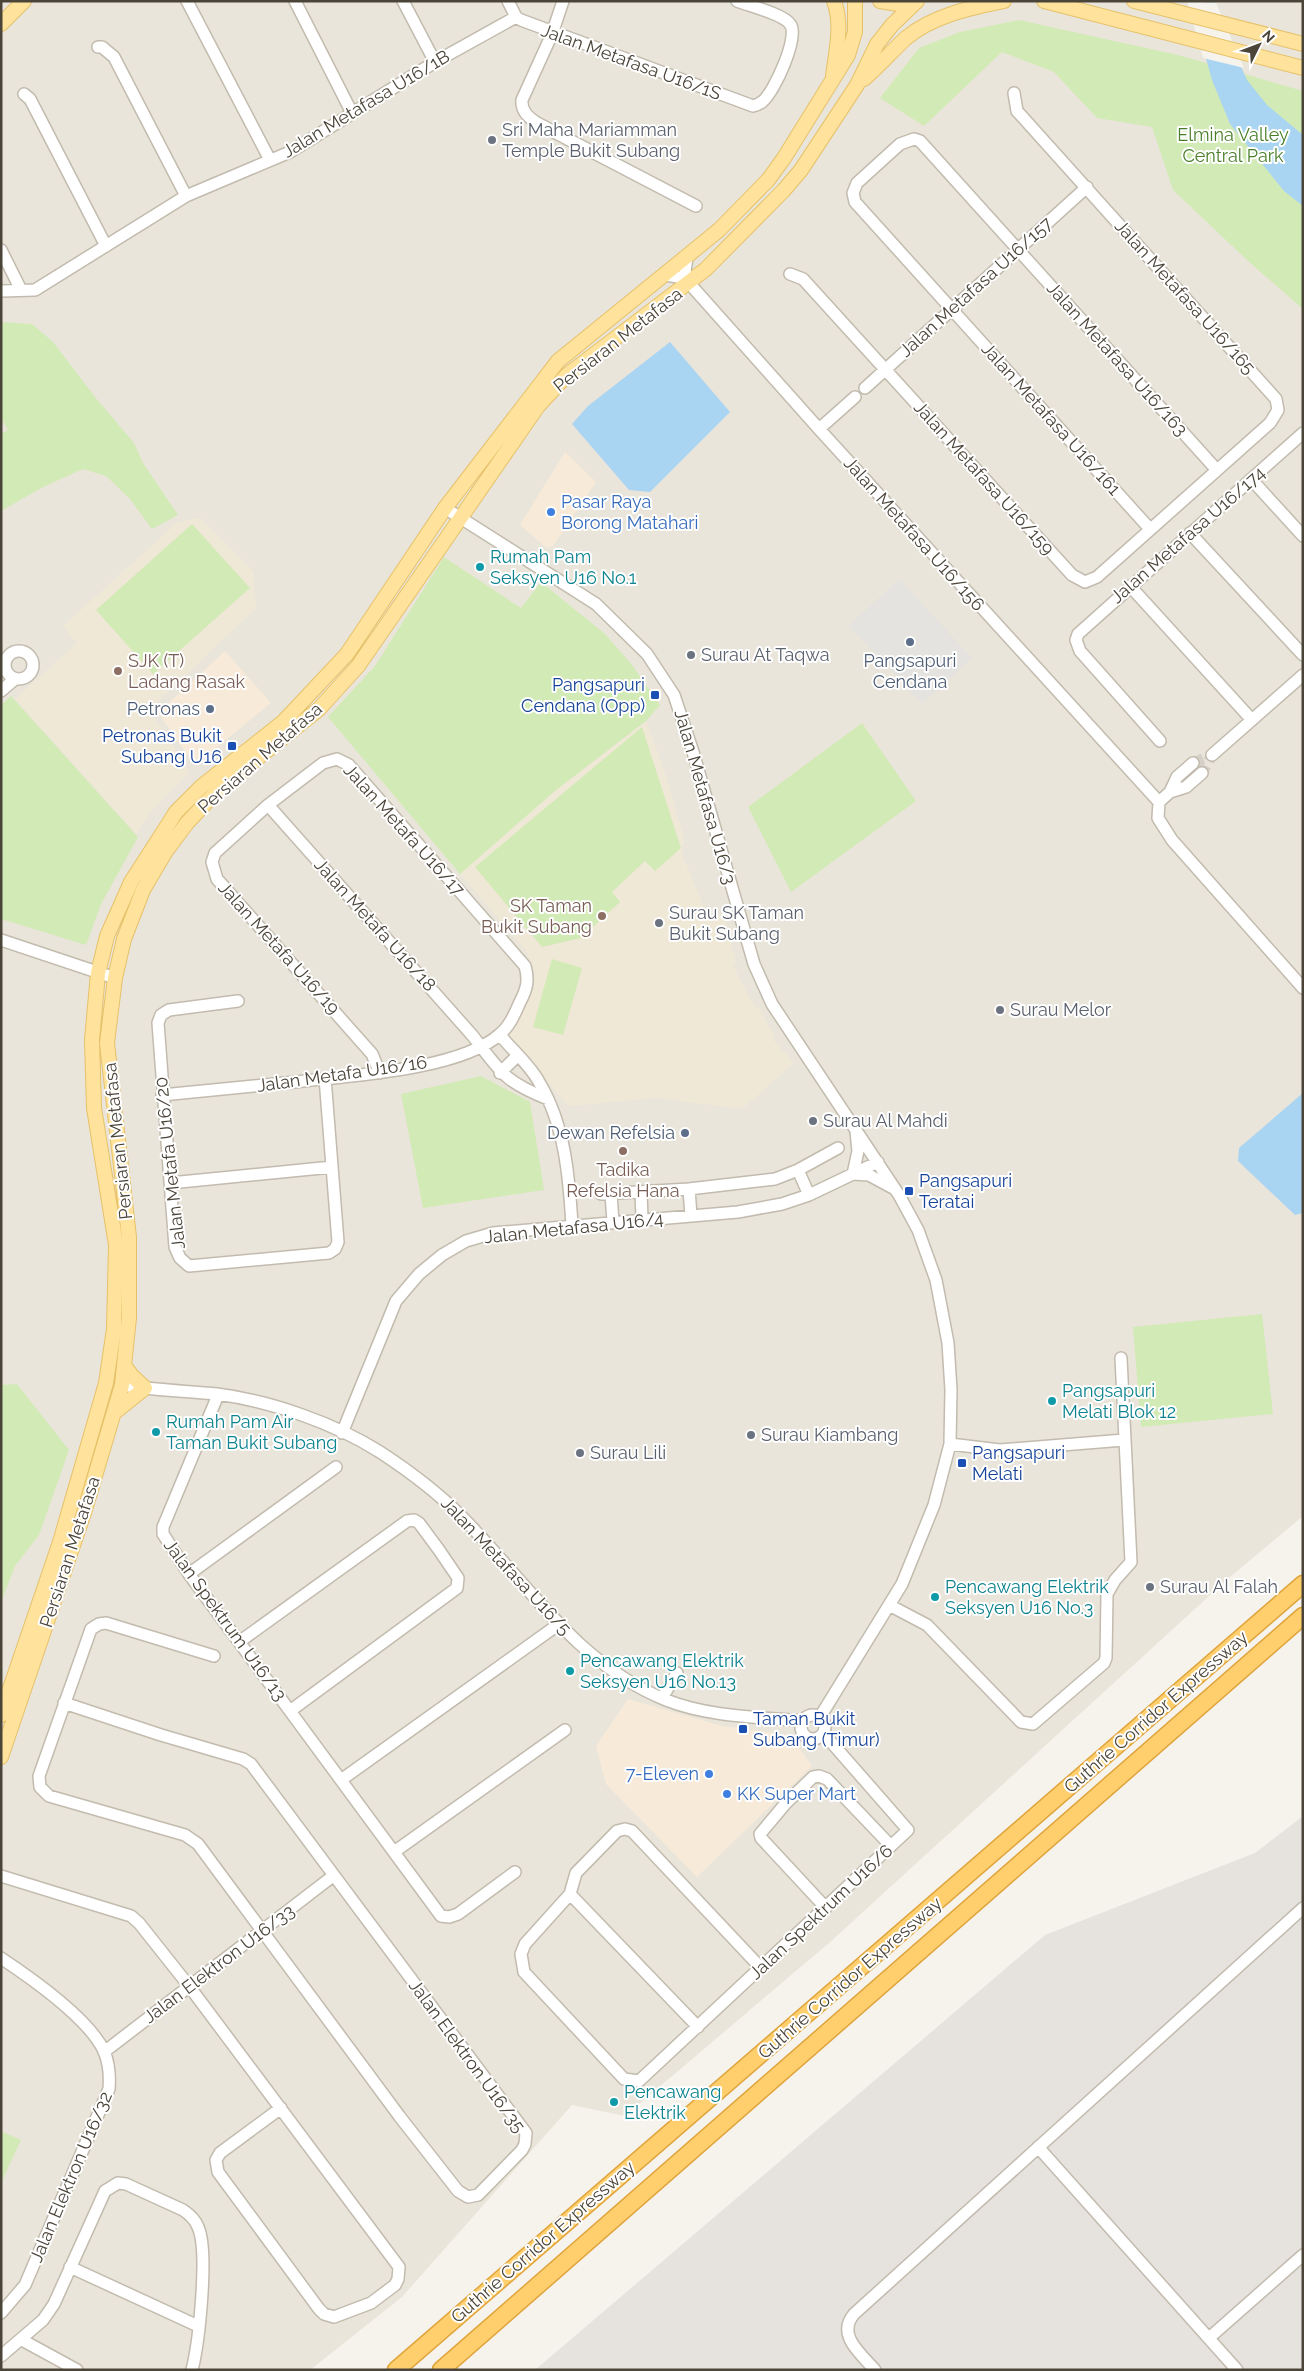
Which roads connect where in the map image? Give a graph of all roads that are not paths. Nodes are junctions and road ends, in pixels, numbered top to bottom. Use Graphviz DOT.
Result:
graph roads {
  1 [pos="24,1"];
  2 [pos="187,1"];
  3 [pos="295,1"];
  4 [pos="403,1"];
  5 [pos="508,1"];
  6 [pos="563,1"];
  7 [pos="737,1"];
  8 [pos="834,1"];
  9 [pos="854,1"];
  10 [pos="880,1"];
  11 [pos="917,1"];
  12 [pos="1004,1"];
  13 [pos="1044,1"];
  14 [pos="1134,1"];
  15 [pos="516,17"];
  16 [pos="1,24"];
  17 [pos="552,34"];
  18 [pos="1303,44"];
  19 [pos="98,47"];
  20 [pos="435,62"];
  21 [pos="1303,68"];
  22 [pos="832,81"];
  23 [pos="858,85"];
  24 [pos="1014,93"];
  25 [pos="24,94"];
  26 [pos="352,113"];
  27 [pos="270,160"];
  28 [pos="1087,187"];
  29 [pos="186,196"];
  30 [pos="855,202"];
  31 [pos="696,206"];
  32 [pos="106,246"];
  33 [pos="1017,249"];
  34 [pos="1,250"];
  35 [pos="687,258"];
  36 [pos="790,274"];
  37 [pos="666,275"];
  38 [pos="689,283"];
  39 [pos="1,290"];
  40 [pos="21,290"];
  41 [pos="951,309"];
  42 [pos="885,371"];
  43 [pos="865,388"];
  44 [pos="855,397"];
  45 [pos="819,429"];
  46 [pos="1303,433"];
  47 [pos="1216,469"];
  48 [pos="1251,479"];
  49 [pos="445,508"];
  50 [pos="461,519"];
  51 [pos="1150,529"];
  52 [pos="1190,533"];
  53 [pos="1303,536"];
  54 [pos="1130,586"];
  55 [pos="5,651"];
  56 [pos="1303,655"];
  57 [pos="1303,675"];
  58 [pos="15,679"];
  59 [pos="1,691"];
  60 [pos="1252,720"];
  61 [pos="1160,741"];
  62 [pos="1212,755"];
  63 [pos="1193,763"];
  64 [pos="1202,773"];
  65 [pos="1170,792"];
  66 [pos="1159,802"];
  67 [pos="268,805"];
  68 [pos="1,940"];
  69 [pos="525,966"];
  70 [pos="98,973"];
  71 [pos="115,978"];
  72 [pos="1303,988"];
  73 [pos="238,1001"];
  74 [pos="500,1035"];
  75 [pos="480,1046"];
  76 [pos="517,1056"];
  77 [pos="380,1073"];
  78 [pos="500,1073"];
  79 [pos="325,1078"];
  80 [pos="162,1095"];
  81 [pos="548,1099"];
  82 [pos="855,1128"];
  83 [pos="838,1148"];
  84 [pos="878,1162"];
  85 [pos="332,1167"];
  86 [pos="798,1170"];
  87 [pos="853,1174"];
  88 [pos="170,1183"];
  89 [pos="689,1189"];
  90 [pos="896,1190"];
  91 [pos="641,1192"];
  92 [pos="809,1195"];
  93 [pos="691,1216"];
  94 [pos="642,1220"];
  95 [pos="613,1222"];
  96 [pos="572,1225"];
  97 [pos="1121,1358"];
  98 [pos="124,1365"];
  99 [pos="122,1385"];
  100 [pos="145,1388"];
  101 [pos="218,1395"];
  102 [pos="100,1402"];
  103 [pos="114,1413"];
  104 [pos="342,1433"];
  105 [pos="1124,1440"];
  106 [pos="950,1444"];
  107 [pos="336,1467"];
  108 [pos="189,1574"];
  109 [pos="1303,1584"];
  110 [pos="889,1605"];
  111 [pos="1303,1616"];
  112 [pos="560,1624"];
  113 [pos="240,1642"];
  114 [pos="214,1656"];
  115 [pos="677,1673"];
  116 [pos="662,1698"];
  117 [pos="64,1703"];
  118 [pos="290,1711"];
  119 [pos="1,1715"];
  120 [pos="820,1717"];
  121 [pos="803,1721"];
  122 [pos="564,1730"];
  123 [pos="824,1734"];
  124 [pos="1,1758"];
  125 [pos="341,1780"];
  126 [pos="891,1846"];
  127 [pos="394,1852"];
  128 [pos="515,1872"];
  129 [pos="1,1876"];
  130 [pos="333,1876"];
  131 [pos="570,1894"];
  132 [pos="826,1908"];
  133 [pos="1303,1908"];
  134 [pos="263,1930"];
  135 [pos="1,1958"];
  136 [pos="761,1968"];
  137 [pos="190,1986"];
  138 [pos="698,2027"];
  139 [pos="104,2052"];
  140 [pos="281,2108"];
  141 [pos="1038,2147"];
  142 [pos="1303,2254"];
  143 [pos="70,2268"];
  144 [pos="1,2313"];
  145 [pos="198,2326"];
  146 [pos="1209,2338"];
  147 [pos="22,2340"];
  148 [pos="1,2356"];
  149 [pos="77,2370"];
  150 [pos="192,2370"];
  151 [pos="396,2370"];
  152 [pos="441,2370"];
  153 [pos="875,2370"];
  154 [pos="1237,2370"];
  1 -- 16 [label="main road"];
  2 -- 27 [label="street"];
  3 -- 26 [label="street"];
  4 -- 20 [label="street"];
  5 -- 15 [label="street"];
  6 -- 17 [label="street"];
  7 -- 17 [label="street, Jalan Metafasa U16/1S"];
  8 -- 22 [label="main road"];
  9 -- 22 [label="main road, Persiaran Metafasa"];
  10 -- 11 [label="main road"];
  11 -- 23 [label="main road, Persiaran Metafasa"];
  12 -- 23 [label="main road"];
  13 -- 21 [label="main road"];
  14 -- 18 [label="main road"];
  15 -- 17 [label="street, Jalan Metafasa U16/1S"];
  15 -- 20 [label="street, Jalan Metafasa U16/1B"];
  17 -- 31 [label="street"];
  19 -- 29 [label="street"];
  20 -- 26 [label="street, Jalan Metafasa U16/1B"];
  22 -- 35 [label="main road, Persiaran Metafasa"];
  23 -- 38 [label="main road, Persiaran Metafasa"];
  24 -- 28 [label="street, Jalan Metafasa U16/165"];
  25 -- 32 [label="street"];
  26 -- 27 [label="street, Jalan Metafasa U16/1B"];
  27 -- 29 [label="street, Jalan Metafasa U16/1B"];
  28 -- 33 [label="street, Jalan Metafasa U16/157"];
  28 -- 47 [label="street, Jalan Metafasa U16/165"];
  29 -- 32 [label="street, Jalan Metafasa U16/1B"];
  30 -- 33 [label="street, Jalan Metafasa U16/163"];
  30 -- 41 [label="street, Jalan Metafasa U16/161"];
  32 -- 40 [label="street, Jalan Metafasa U16/1B"];
  33 -- 41 [label="street, Jalan Metafasa U16/157"];
  33 -- 47 [label="street, Jalan Metafasa U16/163"];
  34 -- 40 [label="street"];
  35 -- 37 [label="main road, Persiaran Metafasa"];
  35 -- 38 [label="street"];
  36 -- 42 [label="street, Jalan Metafasa U16/159"];
  37 -- 38 [label="street"];
  37 -- 49 [label="main road, Persiaran Metafasa"];
  38 -- 45 [label="street, Jalan Metafasa U16/156"];
  38 -- 50 [label="main road, Persiaran Metafasa"];
  39 -- 40 [label="street, Jalan Metafasa U16/1B"];
  41 -- 42 [label="street, Jalan Metafasa U16/157"];
  41 -- 51 [label="street, Jalan Metafasa U16/161"];
  42 -- 43 [label="street, Jalan Metafasa U16/157"];
  42 -- 51 [label="street, Jalan Metafasa U16/159"];
  44 -- 45 [label="street"];
  45 -- 66 [label="street, Jalan Metafasa U16/156"];
  46 -- 48 [label="street, Jalan Metafasa U16/174"];
  47 -- 51 [label="street"];
  48 -- 52 [label="street, Jalan Metafasa U16/174"];
  48 -- 53 [label="street"];
  49 -- 50 [label="street, Jalan Metafasa U16/3"];
  49 -- 70 [label="main road, Persiaran Metafasa"];
  50 -- 71 [label="main road, Persiaran Metafasa"];
  50 -- 82 [label="street, Jalan Metafasa U16/3"];
  52 -- 54 [label="street, Jalan Metafasa U16/174"];
  52 -- 56 [label="street"];
  54 -- 60 [label="street"];
  54 -- 61 [label="street, Jalan Metafasa U16/174"];
  55 -- 58 [label="street"];
  55 -- 58 [label="street"];
  57 -- 60 [label="street"];
  58 -- 59 [label="street"];
  60 -- 62 [label="street"];
  63 -- 65 [label="street"];
  64 -- 65 [label="street"];
  65 -- 66 [label="street"];
  66 -- 72 [label="street"];
  67 -- 69 [label="street, Jalan Metafa U16/17"];
  67 -- 75 [label="street, Jalan Metafa U16/18"];
  67 -- 77 [label="street, Jalan Metafa U16/19"];
  68 -- 70 [label="street"];
  69 -- 74 [label="street, Jalan Metafa U16/16"];
  70 -- 71 [label="street"];
  70 -- 102 [label="main road, Persiaran Metafasa"];
  71 -- 98 [label="main road, Persiaran Metafasa"];
  73 -- 80 [label="street, Jalan Metafa U16/20"];
  74 -- 75 [label="street, Jalan Metafa U16/16"];
  74 -- 76 [label="street"];
  75 -- 77 [label="street, Jalan Metafa U16/16"];
  75 -- 78 [label="street, Jalan Metafa U16/18"];
  76 -- 78 [label="street"];
  76 -- 81 [label="street"];
  77 -- 79 [label="street, Jalan Metafa U16/16"];
  78 -- 81 [label="street, Jalan Metafa U16/18"];
  79 -- 80 [label="street, Jalan Metafa U16/16"];
  79 -- 85 [label="street, Jalan Metafa U16/20"];
  80 -- 88 [label="street, Jalan Metafa U16/20"];
  81 -- 96 [label="street"];
  82 -- 84 [label="street, Jalan Metafasa U16/3"];
  82 -- 87 [label="street"];
  83 -- 86 [label="street, Jalan Metafasa U16/4"];
  84 -- 87 [label="street, Jalan Metafasa U16/4"];
  84 -- 90 [label="street, Jalan Metafasa U16/3"];
  85 -- 88 [label="street"];
  85 -- 88 [label="street, Jalan Metafa U16/20"];
  86 -- 89 [label="street, Jalan Metafasa U16/4"];
  86 -- 92 [label="street"];
  87 -- 90 [label="street"];
  87 -- 92 [label="street, Jalan Metafasa U16/4"];
  89 -- 91 [label="street, Jalan Metafasa U16/4"];
  89 -- 93 [label="street"];
  90 -- 106 [label="street, Jalan Metafasa U16/3"];
  91 -- 94 [label="street"];
  91 -- 95 [label="street, Jalan Metafasa U16/4"];
  92 -- 93 [label="street, Jalan Metafasa U16/4"];
  93 -- 94 [label="street, Jalan Metafasa U16/4"];
  94 -- 95 [label="street, Jalan Metafasa U16/4"];
  95 -- 96 [label="street, Jalan Metafasa U16/4"];
  96 -- 104 [label="street, Jalan Metafasa U16/4"];
  97 -- 105 [label="street"];
  98 -- 99 [label="main road, Persiaran Metafasa"];
  98 -- 100 [label="main road"];
  99 -- 100 [label="street, Jalan Metafasa U16/5"];
  99 -- 102 [label="main road"];
  99 -- 103 [label="main road, Persiaran Metafasa"];
  100 -- 101 [label="street, Jalan Metafasa U16/5"];
  100 -- 103 [label="main road"];
  101 -- 104 [label="street, Jalan Metafasa U16/5"];
  101 -- 108 [label="street, Jalan Spektrum U16/13"];
  102 -- 119 [label="main road, Persiaran Metafasa"];
  103 -- 124 [label="main road, Persiaran Metafasa"];
  104 -- 112 [label="street, Jalan Metafasa U16/5"];
  105 -- 106 [label="street"];
  105 -- 110 [label="street"];
  106 -- 110 [label="street, Jalan Metafasa U16/3"];
  107 -- 108 [label="street"];
  108 -- 113 [label="street, Jalan Spektrum U16/13"];
  109 -- 151 [label="highway, Guthrie Corridor Expressway"];
  110 -- 120 [label="street, Jalan Metafasa U16/3"];
  111 -- 152 [label="highway, Guthrie Corridor Expressway"];
  112 -- 116 [label="street, Jalan Metafasa U16/5"];
  112 -- 125 [label="street"];
  113 -- 118 [label="street, Jalan Spektrum U16/13"];
  113 -- 118 [label="street"];
  114 -- 117 [label="street"];
  115 -- 116 [label="street"];
  116 -- 121 [label="street, Jalan Metafasa U16/5"];
  117 -- 130 [label="street"];
  117 -- 134 [label="street"];
  118 -- 125 [label="street, Jalan Spektrum U16/13"];
  120 -- 121 [label="street"];
  120 -- 123 [label="street"];
  121 -- 123 [label="street"];
  122 -- 127 [label="street"];
  123 -- 126 [label="street, Jalan Spektrum U16/6"];
  125 -- 127 [label="street, Jalan Spektrum U16/13"];
  126 -- 132 [label="street, Jalan Spektrum U16/6"];
  126 -- 132 [label="street"];
  127 -- 128 [label="street, Jalan Spektrum U16/13"];
  129 -- 137 [label="street"];
  130 -- 134 [label="street, Jalan Elektron U16/33"];
  130 -- 134 [label="street, Jalan Elektron U16/35"];
  131 -- 136 [label="street"];
  131 -- 138 [label="street"];
  131 -- 138 [label="street, Jalan Spektrum U16/6"];
  132 -- 136 [label="street, Jalan Spektrum U16/6"];
  133 -- 141 [label="street"];
  134 -- 137 [label="street, Jalan Elektron U16/33"];
  135 -- 139 [label="street, Jalan Elektron U16/32"];
  136 -- 138 [label="street, Jalan Spektrum U16/6"];
  137 -- 139 [label="street, Jalan Elektron U16/33"];
  137 -- 140 [label="street"];
  139 -- 144 [label="street, Jalan Elektron U16/32"];
  140 -- 140 [label="street"];
  141 -- 146 [label="street"];
  141 -- 153 [label="street"];
  142 -- 146 [label="street"];
  143 -- 145 [label="street"];
  143 -- 145 [label="street"];
  143 -- 147 [label="street"];
  145 -- 150 [label="street"];
  146 -- 154 [label="street"];
  147 -- 148 [label="street"];
  147 -- 149 [label="street"];
}
